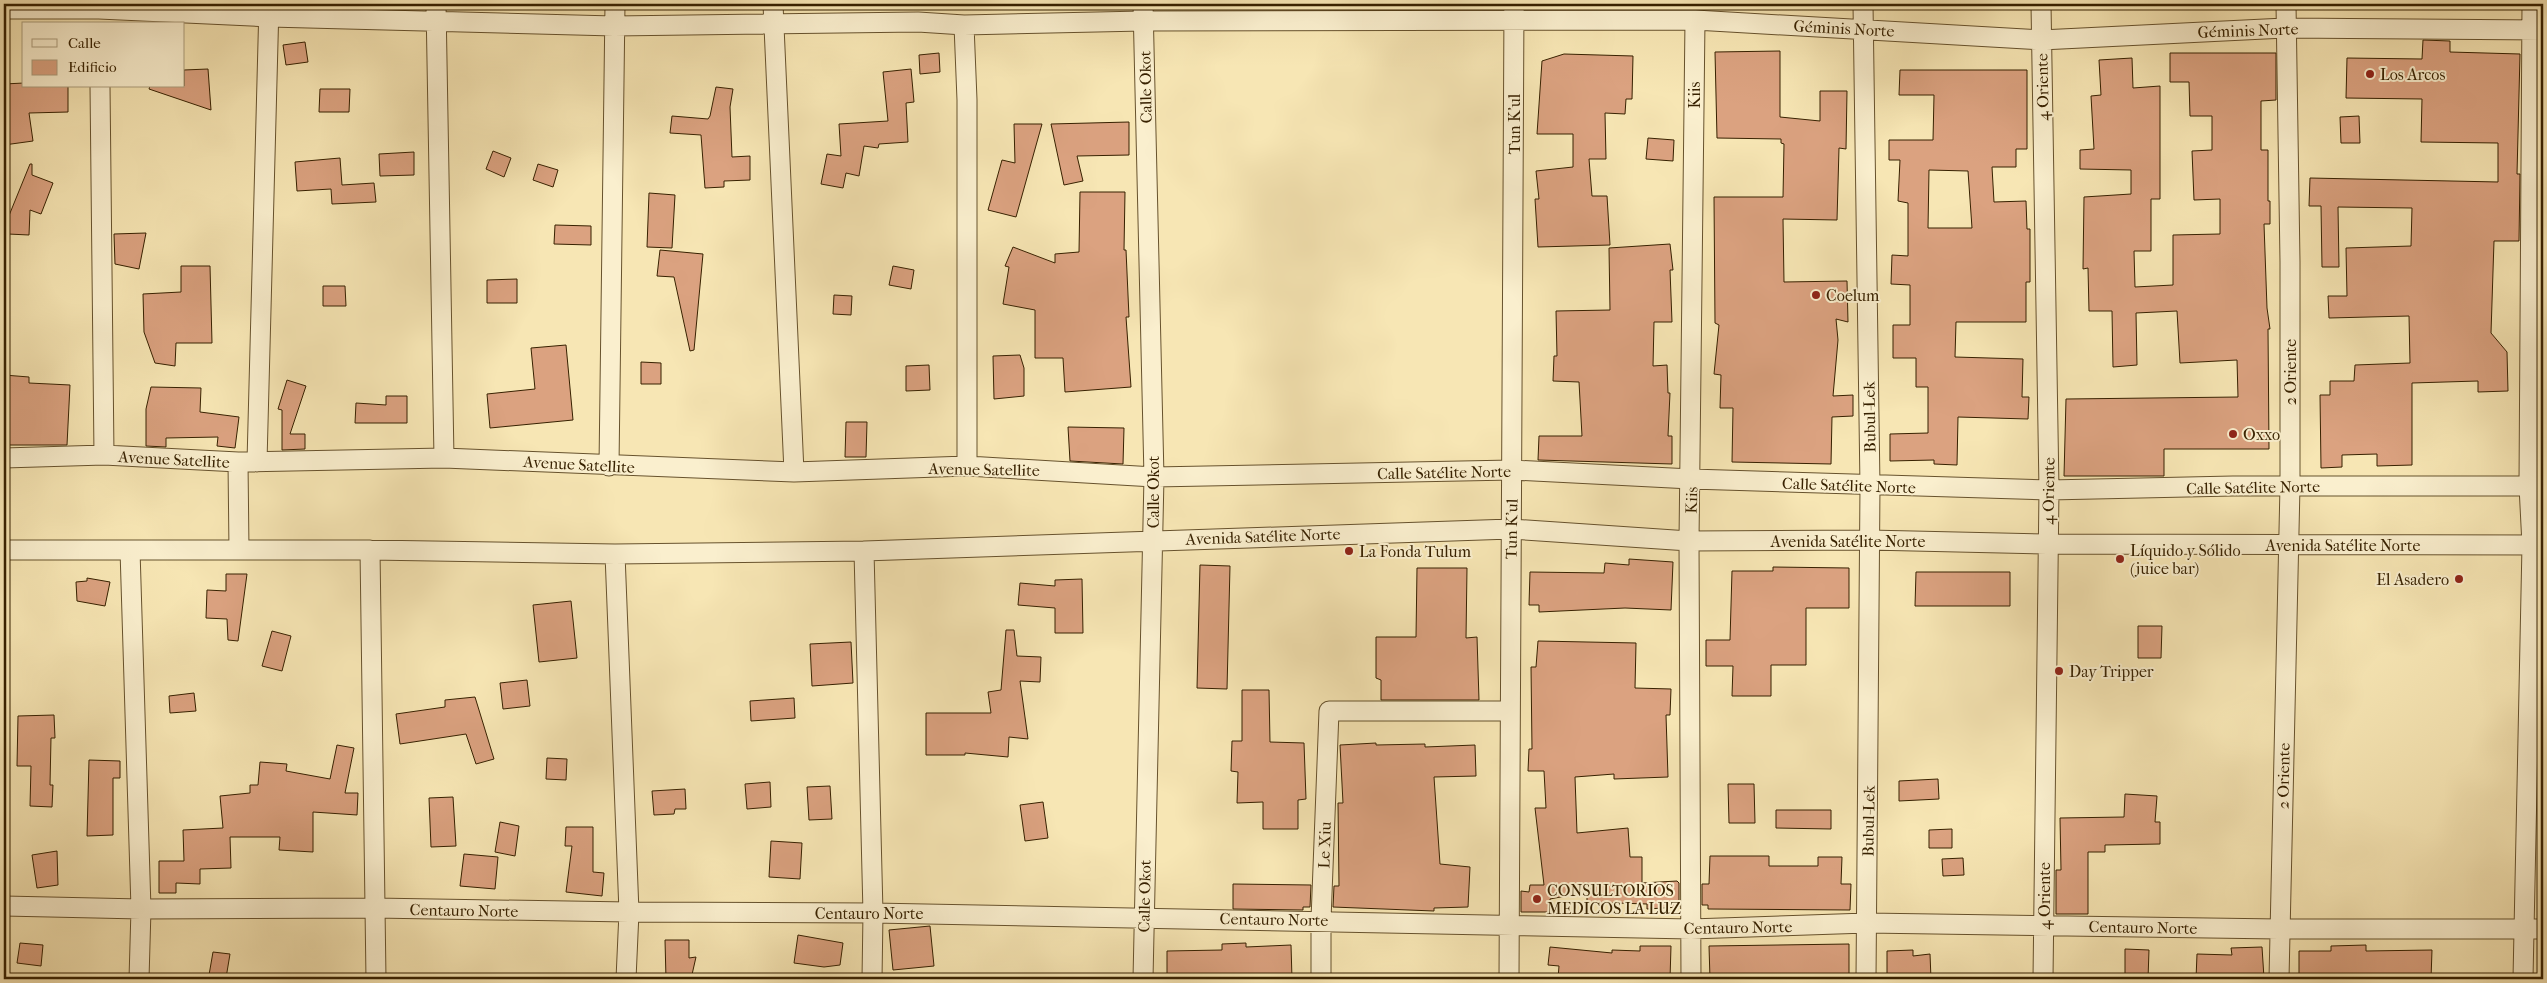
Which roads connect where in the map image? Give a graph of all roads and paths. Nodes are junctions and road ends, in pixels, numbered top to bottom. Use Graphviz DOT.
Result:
graph roads {
  1 [pos="615,4"];
  2 [pos="773,4"];
  3 [pos="1864,4"];
  4 [pos="2041,4"];
  5 [pos="2286,4"];
  6 [pos="2532,4"];
  7 [pos="4,9"];
  8 [pos="269,11"];
  9 [pos="1514,11"];
  10 [pos="99,12"];
  11 [pos="436,12"];
  12 [pos="1143,12"];
  13 [pos="1695,20"];
  14 [pos="773,23"];
  15 [pos="964,25"];
  16 [pos="614,26"];
  17 [pos="2285,28"];
  18 [pos="1863,29"];
  19 [pos="2537,30"];
  20 [pos="2041,40"];
  21 [pos="100,88"];
  22 [pos="104,455"];
  23 [pos="4,458"];
  24 [pos="444,458"];
  25 [pos="238,462"];
  26 [pos="257,462"];
  27 [pos="609,466"];
  28 [pos="967,466"];
  29 [pos="1512,470"];
  30 [pos="794,472"];
  31 [pos="1154,477"];
  32 [pos="1691,479"];
  33 [pos="1870,486"];
  34 [pos="2290,486"];
  35 [pos="2536,486"];
  36 [pos="2049,490"];
  37 [pos="1511,529"];
  38 [pos="1153,540"];
  39 [pos="1869,540"];
  40 [pos="1689,541"];
  41 [pos="2047,544"];
  42 [pos="2538,545"];
  43 [pos="2288,546"];
  44 [pos="4,550"];
  45 [pos="130,550"];
  46 [pos="239,550"];
  47 [pos="370,550"];
  48 [pos="864,551"];
  49 [pos="615,554"];
  50 [pos="1509,711"];
  51 [pos="4,906"];
  52 [pos="374,908"];
  53 [pos="141,909"];
  54 [pos="629,912"];
  55 [pos="873,913"];
  56 [pos="1143,916"];
  57 [pos="1321,920"];
  58 [pos="1867,923"];
  59 [pos="1508,926"];
  60 [pos="2044,926"];
  61 [pos="1691,928"];
  62 [pos="2523,928"];
  63 [pos="2279,929"];
  64 [pos="2543,929"];
  65 [pos="139,979"];
  66 [pos="376,979"];
  67 [pos="626,979"];
  68 [pos="872,979"];
  69 [pos="1143,979"];
  70 [pos="1322,979"];
  71 [pos="1509,979"];
  72 [pos="1690,979"];
  73 [pos="1866,979"];
  74 [pos="2043,979"];
  75 [pos="2279,979"];
  76 [pos="2523,979"];
  1 -- 16 [label="street"];
  2 -- 14 [label="street"];
  3 -- 18 [label="street, Bubul-Lek"];
  4 -- 20 [label="street, 4 Oriente"];
  5 -- 17 [label="street, 2 Oriente"];
  6 -- 19 [label="street"];
  7 -- 10 [label="street, Géminis Norte"];
  8 -- 10 [label="street, Géminis Norte"];
  8 -- 11 [label="street, Géminis Norte"];
  8 -- 26 [label="street"];
  9 -- 12 [label="street, Géminis Norte"];
  9 -- 13 [label="street, Géminis Norte"];
  9 -- 29 [label="street, Tun K'ul"];
  11 -- 16 [label="street, Géminis Norte"];
  11 -- 24 [label="street"];
  12 -- 15 [label="street, Géminis Norte"];
  12 -- 31 [label="street, Calle Okot"];
  13 -- 18 [label="street, Géminis Norte"];
  13 -- 32 [label="street, Kiis"];
  14 -- 15 [label="street, Géminis Norte"];
  14 -- 16 [label="street, Géminis Norte"];
  14 -- 30 [label="street"];
  15 -- 28 [label="street"];
  16 -- 27 [label="street"];
  17 -- 19 [label="street, Géminis Norte"];
  17 -- 20 [label="street, Géminis Norte"];
  17 -- 34 [label="street, 2 Oriente"];
  18 -- 20 [label="street, Géminis Norte"];
  18 -- 33 [label="street, Bubul-Lek"];
  19 -- 35 [label="street"];
  20 -- 36 [label="street, 4 Oriente"];
  21 -- 22 [label="street"];
  22 -- 23 [label="street, Avenue Satellite"];
  22 -- 25 [label="street, Avenue Satellite"];
  24 -- 26 [label="street, Avenue Satellite"];
  24 -- 27 [label="street, Avenue Satellite"];
  25 -- 26 [label="street, Avenue Satellite"];
  25 -- 46 [label="street"];
  27 -- 30 [label="street, Avenue Satellite"];
  28 -- 30 [label="street, Avenue Satellite"];
  28 -- 31 [label="street, Avenue Satellite"];
  29 -- 31 [label="street, Calle Satélite Norte"];
  29 -- 32 [label="street, Calle Satélite Norte"];
  29 -- 37 [label="street, Tun K'ul"];
  31 -- 38 [label="street, Calle Okot"];
  32 -- 33 [label="street, Calle Satélite Norte"];
  32 -- 40 [label="street, Kiis"];
  33 -- 36 [label="street, Calle Satélite Norte"];
  33 -- 39 [label="street, Bubul-Lek"];
  34 -- 35 [label="street, Calle Satélite Norte"];
  34 -- 36 [label="street, Calle Satélite Norte"];
  34 -- 43 [label="street, 2 Oriente"];
  35 -- 42 [label="street"];
  36 -- 41 [label="street, 4 Oriente"];
  37 -- 38 [label="street, Avenida Satélite Norte"];
  37 -- 40 [label="street, Avenida Satélite Norte"];
  37 -- 50 [label="street, Tun K'ul"];
  38 -- 48 [label="street, Avenida Satélite Norte"];
  38 -- 56 [label="street, Calle Okot"];
  39 -- 40 [label="street, Avenida Satélite Norte"];
  39 -- 41 [label="street, Avenida Satélite Norte"];
  39 -- 58 [label="street, Bubul-Lek"];
  40 -- 61 [label="street, Kiis"];
  41 -- 43 [label="street, Avenida Satélite Norte"];
  41 -- 60 [label="street, 4 Oriente"];
  42 -- 43 [label="street, Avenida Satélite Norte"];
  42 -- 62 [label="street"];
  43 -- 63 [label="street, 2 Oriente"];
  44 -- 45 [label="street, Avenida Satélite Norte"];
  45 -- 46 [label="street, Avenida Satélite Norte"];
  45 -- 53 [label="street"];
  46 -- 47 [label="street, Avenida Satélite Norte"];
  47 -- 49 [label="street, Avenida Satélite Norte"];
  47 -- 52 [label="street"];
  48 -- 49 [label="street, Avenida Satélite Norte"];
  48 -- 55 [label="street"];
  49 -- 54 [label="street"];
  50 -- 57 [label="street, Le Xiu"];
  50 -- 59 [label="street, Tun K'ul"];
  51 -- 53 [label="street, Centauro Norte"];
  52 -- 53 [label="street, Centauro Norte"];
  52 -- 54 [label="street, Centauro Norte"];
  52 -- 66 [label="street"];
  53 -- 65 [label="street"];
  54 -- 55 [label="street, Centauro Norte"];
  54 -- 67 [label="street"];
  55 -- 56 [label="street, Centauro Norte"];
  55 -- 68 [label="street"];
  56 -- 57 [label="street, Centauro Norte"];
  56 -- 69 [label="street, Calle Okot"];
  57 -- 59 [label="street, Centauro Norte"];
  57 -- 70 [label="street, Le Xiu"];
  58 -- 60 [label="street, Centauro Norte"];
  58 -- 61 [label="street, Centauro Norte"];
  58 -- 73 [label="street, Bubul-Lek"];
  59 -- 61 [label="street, Centauro Norte"];
  59 -- 71 [label="street, Tun K'ul"];
  60 -- 63 [label="street, Centauro Norte"];
  60 -- 74 [label="street, 4 Oriente"];
  61 -- 72 [label="street, Kiis"];
  62 -- 63 [label="street, Centauro Norte"];
  62 -- 64 [label="street, Centauro Norte"];
  62 -- 76 [label="street"];
  63 -- 75 [label="street, 2 Oriente"];
}
